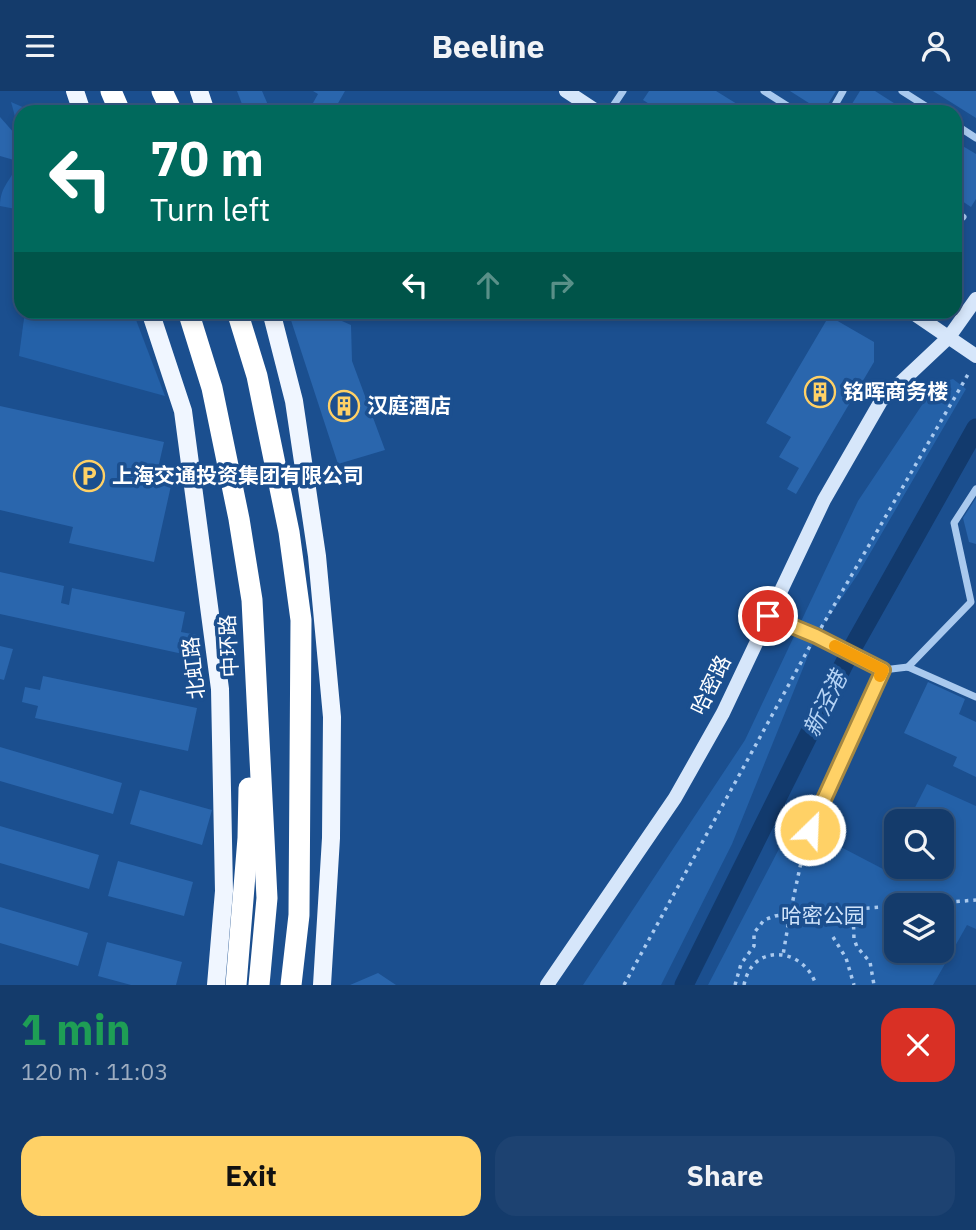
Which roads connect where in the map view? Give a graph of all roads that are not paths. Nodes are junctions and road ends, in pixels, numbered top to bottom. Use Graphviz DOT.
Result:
graph roads {
  1 [pos="566,91"];
  2 [pos="764,91"];
  3 [pos="902,91"];
  4 [pos="587,105"];
  5 [pos="786,105"];
  6 [pos="924,105"];
  7 [pos="976,299"];
  8 [pos="153,319"];
  9 [pos="190,319"];
  10 [pos="239,319"];
  11 [pos="273,319"];
  12 [pos="922,319"];
  13 [pos="955,342"];
  14 [pos="976,358"];
  15 [pos="976,489"];
  16 [pos="251,600"];
  17 [pos="768,616"];
  18 [pos="908,667"];
  19 [pos="883,670"];
  20 [pos="976,698"];
  21 [pos="810,830"];
  22 [pos="216,985"];
  23 [pos="236,985"];
  24 [pos="259,985"];
  25 [pos="291,985"];
  26 [pos="322,985"];
  27 [pos="547,985"];
  1 -- 4 [label="street"];
  2 -- 5 [label="street"];
  3 -- 6 [label="street"];
  7 -- 13 [label="street, 哈密路"];
  8 -- 22 [label="main road, 北虹路"];
  9 -- 16 [label="highway, 中环路"];
  10 -- 25 [label="highway"];
  11 -- 26 [label="main road"];
  12 -- 13 [label="street"];
  13 -- 14 [label="street"];
  13 -- 17 [label="street, 哈密路"];
  15 -- 18 [label="street"];
  16 -- 23 [label="highway"];
  16 -- 24 [label="highway, 中环路"];
  17 -- 19 [label="street"];
  17 -- 27 [label="street, 哈密路"];
  18 -- 19 [label="street"];
  18 -- 20 [label="street"];
  19 -- 21 [label="street"];
}
